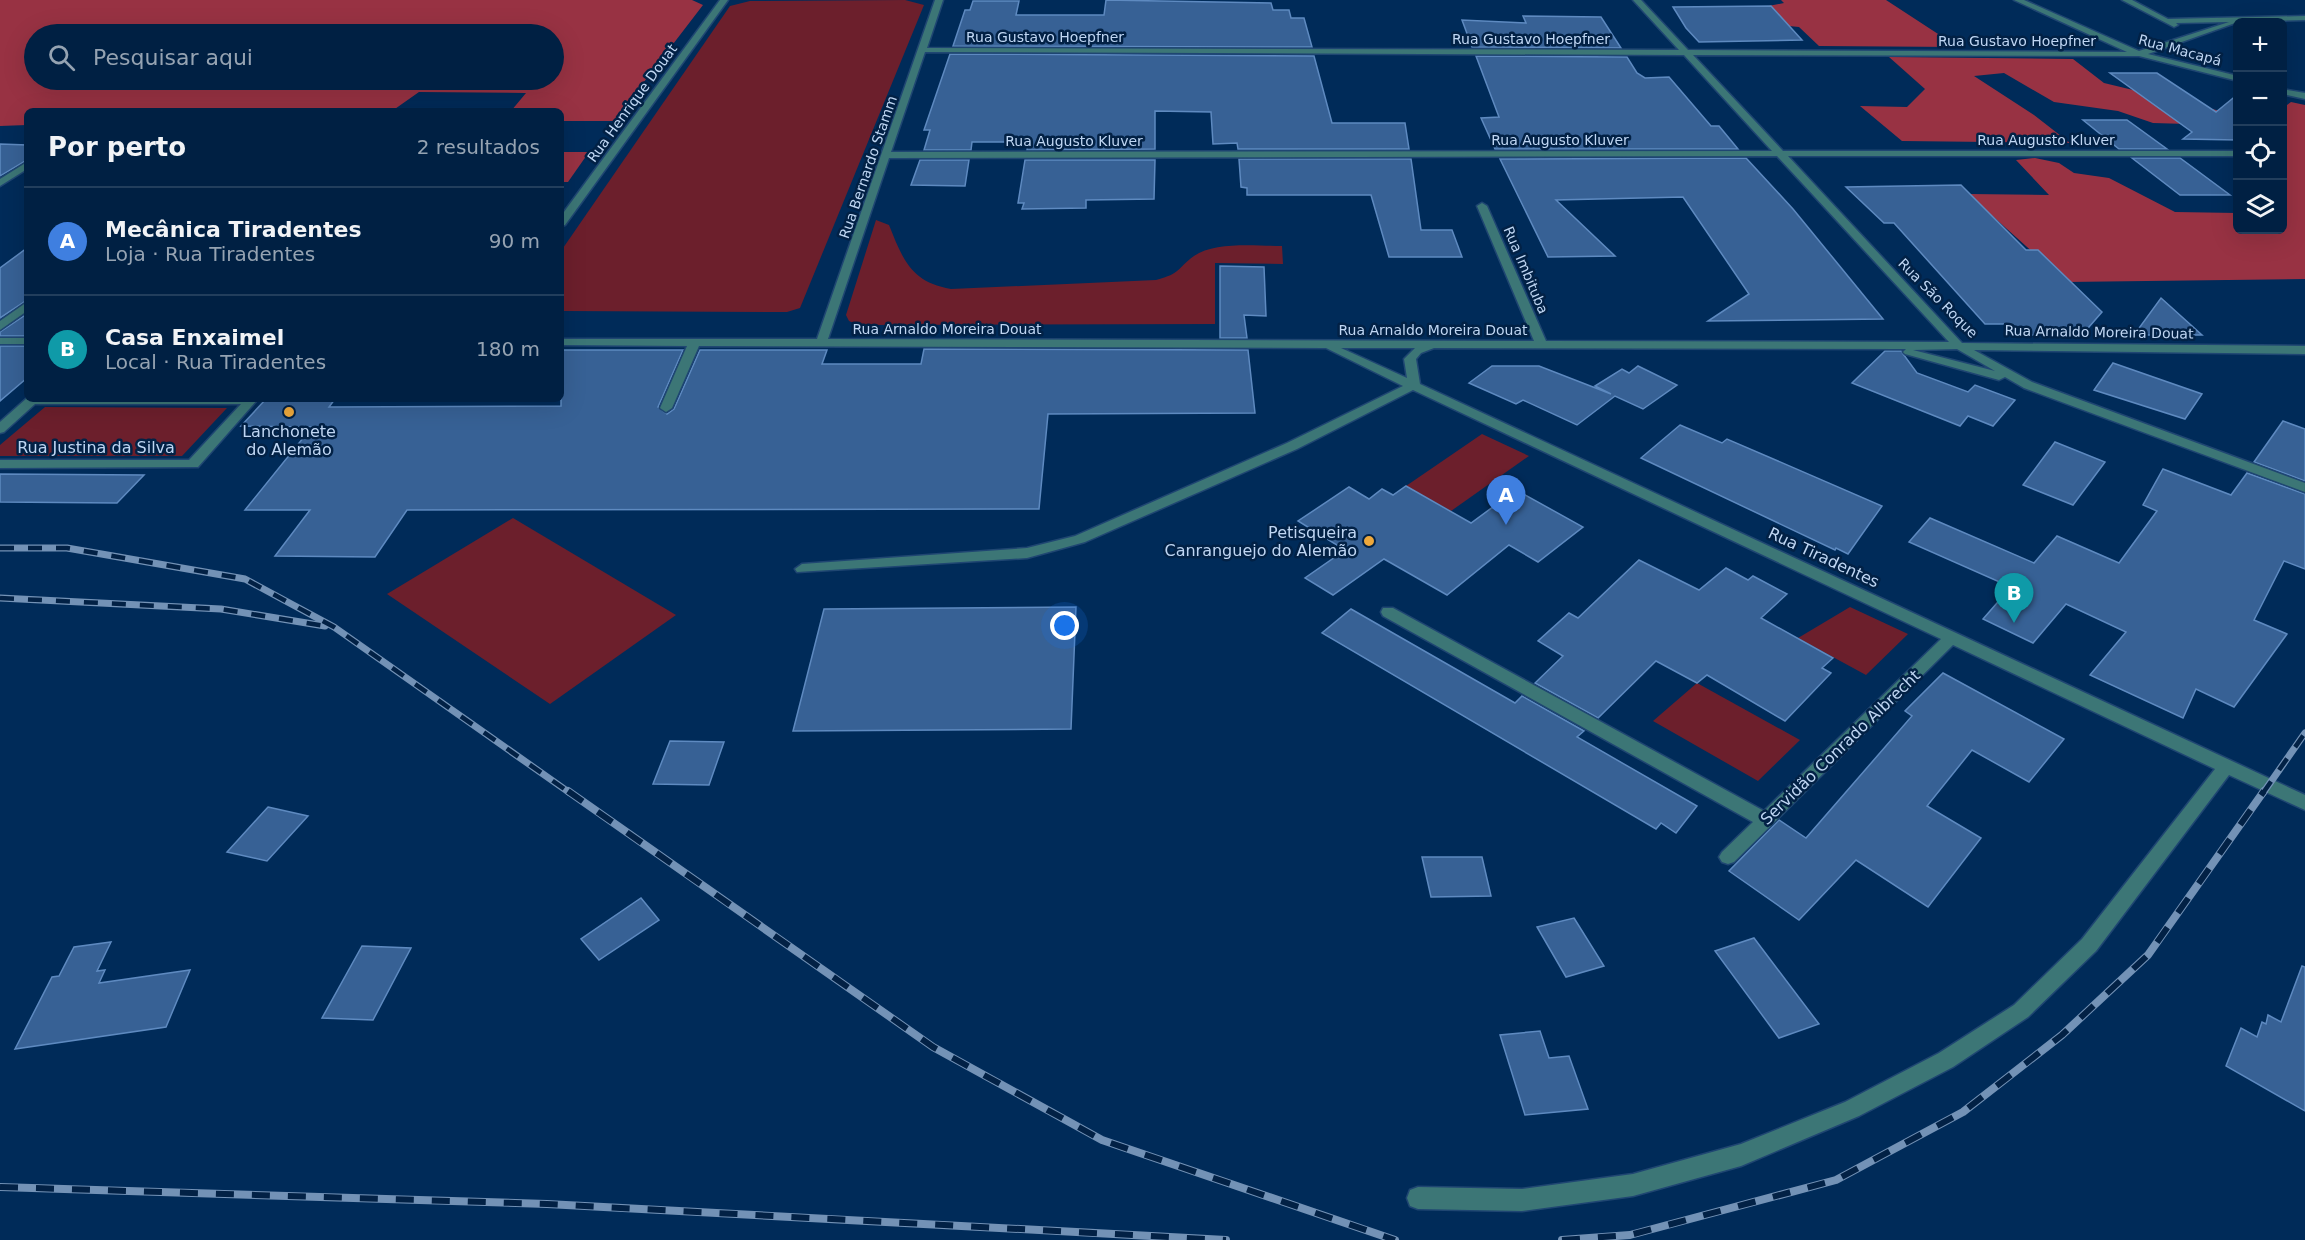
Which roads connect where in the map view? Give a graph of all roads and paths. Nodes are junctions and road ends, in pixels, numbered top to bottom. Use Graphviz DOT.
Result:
graph roads {
  1 [pos="724,0"];
  2 [pos="939,0"];
  3 [pos="1638,0"];
  4 [pos="2018,0"];
  5 [pos="2126,0"];
  6 [pos="2287,18"];
  7 [pos="2305,18"];
  8 [pos="2233,19"];
  9 [pos="2166,21"];
  10 [pos="2233,23"];
  11 [pos="2195,36"];
  12 [pos="922,50"];
  13 [pos="1686,53"];
  14 [pos="2139,54"];
  15 [pos="2233,78"];
  16 [pos="2287,92"];
  17 [pos="2305,96"];
  18 [pos="2233,153"];
  19 [pos="1780,154"];
  20 [pos="886,155"];
  21 [pos="24,167"];
  22 [pos="0,183"];
  23 [pos="1482,206"];
  24 [pos="564,219"];
  25 [pos="24,307"];
  26 [pos="0,327"];
  27 [pos="0,341"];
  28 [pos="24,341"];
  29 [pos="564,342"];
  30 [pos="694,343"];
  31 [pos="821,343"];
  32 [pos="1327,345"];
  33 [pos="1432,345"];
  34 [pos="1542,346"];
  35 [pos="1872,346"];
  36 [pos="1959,346"];
  37 [pos="2305,350"];
  38 [pos="1414,385"];
  39 [pos="2028,385"];
  40 [pos="30,402"];
  41 [pos="249,402"];
  42 [pos="666,408"];
  43 [pos="0,429"];
  44 [pos="0,464"];
  45 [pos="2305,488"];
  46 [pos="802,569"];
  47 [pos="1388,612"];
  48 [pos="1952,638"];
  49 [pos="2227,766"];
  50 [pos="2305,803"];
  51 [pos="1765,820"];
  52 [pos="1728,857"];
  53 [pos="1418,1198"];
  1 -- 24 [label="street, Rua Henrique Douat"];
  2 -- 12 [label="street, Rua Bernardo Stamm"];
  3 -- 13 [label="street, Rua São Roque"];
  4 -- 14 [label="street, Rua Macapá"];
  5 -- 9 [label="street"];
  6 -- 7 [label="street"];
  8 -- 9 [label="street"];
  9 -- 11 [label="street"];
  10 -- 11 [label="street"];
  11 -- 14 [label="street"];
  12 -- 13 [label="street, Rua Gustavo Hoepfner"];
  12 -- 20 [label="street, Rua Bernardo Stamm"];
  13 -- 14 [label="street, Rua Gustavo Hoepfner"];
  13 -- 19 [label="street, Rua São Roque"];
  14 -- 15 [label="street, Rua Macapá"];
  16 -- 17 [label="street"];
  18 -- 19 [label="street, Rua Augusto Kluver"];
  19 -- 20 [label="street, Rua Augusto Kluver"];
  19 -- 36 [label="street, Rua São Roque"];
  20 -- 31 [label="street, Rua Bernardo Stamm"];
  21 -- 22 [label="street"];
  23 -- 34 [label="street, Rua Imbituba"];
  25 -- 26 [label="street"];
  27 -- 28 [label="street"];
  29 -- 30 [label="street, Rua Arnaldo Moreira Douat"];
  30 -- 31 [label="street, Rua Arnaldo Moreira Douat"];
  30 -- 42 [label="street"];
  31 -- 32 [label="street, Rua Arnaldo Moreira Douat"];
  32 -- 33 [label="street, Rua Arnaldo Moreira Douat"];
  32 -- 38 [label="street, Rua Tiradentes"];
  33 -- 34 [label="street, Rua Arnaldo Moreira Douat"];
  33 -- 38 [label="street"];
  34 -- 35 [label="street, Rua Arnaldo Moreira Douat"];
  35 -- 36 [label="street, Rua Arnaldo Moreira Douat"];
  35 -- 39 [label="street"];
  36 -- 37 [label="street, Rua Arnaldo Moreira Douat"];
  36 -- 39 [label="street, Rua São Roque"];
  38 -- 46 [label="street"];
  38 -- 48 [label="street, Rua Tiradentes"];
  39 -- 45 [label="street, Rua São Roque"];
  40 -- 43 [label="street"];
  41 -- 44 [label="street, Rua Justina da Silva"];
  47 -- 51 [label="street"];
  48 -- 49 [label="street, Rua Tiradentes"];
  48 -- 51 [label="street, Servidão Conrado Albrecht"];
  49 -- 50 [label="street, Rua Tiradentes"];
  49 -- 53 [label="street"];
  51 -- 52 [label="street, Servidão Conrado Albrecht"];
}
